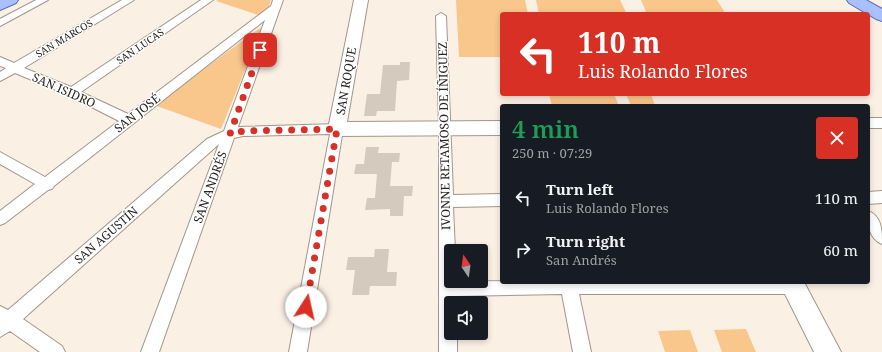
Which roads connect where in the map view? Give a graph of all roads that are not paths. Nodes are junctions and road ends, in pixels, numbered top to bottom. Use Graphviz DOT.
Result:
graph roads {
  1 [pos="10,0"];
  2 [pos="43,0"];
  3 [pos="129,0"];
  4 [pos="208,0"];
  5 [pos="360,0"];
  6 [pos="855,0"];
  7 [pos="867,0"];
  8 [pos="276,4"];
  9 [pos="0,5"];
  10 [pos="882,9"];
  11 [pos="441,16"];
  12 [pos="882,16"];
  13 [pos="0,24"];
  14 [pos="0,61"];
  15 [pos="14,68"];
  16 [pos="0,77"];
  17 [pos="72,92"];
  18 [pos="128,120"];
  19 [pos="870,123"];
  20 [pos="882,123"];
  21 [pos="500,128"];
  22 [pos="337,129"];
  23 [pos="445,129"];
  24 [pos="230,134"];
  25 [pos="0,157"];
  26 [pos="46,185"];
  27 [pos="882,197"];
  28 [pos="870,198"];
  29 [pos="500,200"];
  30 [pos="445,201"];
  31 [pos="0,220"];
  32 [pos="870,220"];
  33 [pos="882,238"];
  34 [pos="792,284"];
  35 [pos="570,286"];
  36 [pos="447,289"];
  37 [pos="3,321"];
  38 [pos="56,352"];
  39 [pos="150,352"];
  40 [pos="298,352"];
  41 [pos="448,352"];
  42 [pos="582,352"];
  43 [pos="828,352"];
  1 -- 9 [label="main road"];
  2 -- 13 [label="street"];
  3 -- 15 [label="street, SAN MARCOS"];
  4 -- 17 [label="street, SAN LUCAS"];
  5 -- 22 [label="street, SAN ROQUE"];
  6 -- 12 [label="main road"];
  7 -- 10 [label="main road"];
  8 -- 18 [label="street, SAN JOSÉ"];
  8 -- 24 [label="street, SAN ANDRÉS"];
  11 -- 23 [label="street, IVONNE RETAMOSO DE ÍÑIGUEZ"];
  14 -- 15 [label="street, SAN ISIDRO"];
  15 -- 16 [label="street, SAN MARCOS"];
  15 -- 17 [label="street, SAN ISIDRO"];
  17 -- 18 [label="street, SAN ISIDRO"];
  18 -- 26 [label="street, SAN JOSÉ"];
  19 -- 20 [label="street"];
  21 -- 23 [label="street"];
  22 -- 23 [label="street"];
  22 -- 24 [label="street, SAN AGUSTÍN"];
  22 -- 40 [label="street, SAN ROQUE"];
  23 -- 30 [label="street, IVONNE RETAMOSO DE ÍÑIGUEZ"];
  24 -- 37 [label="street, SAN AGUSTÍN"];
  24 -- 39 [label="street, SAN ANDRÉS"];
  25 -- 26 [label="street"];
  26 -- 31 [label="street, SAN JOSÉ"];
  27 -- 28 [label="street"];
  29 -- 30 [label="street"];
  30 -- 36 [label="street, IVONNE RETAMOSO DE ÍÑIGUEZ"];
  32 -- 33 [label="street"];
  34 -- 35 [label="street"];
  34 -- 43 [label="street"];
  35 -- 36 [label="street"];
  35 -- 42 [label="street"];
  36 -- 41 [label="street, IVONNE RETAMOSO DE ÍÑIGUEZ"];
  37 -- 38 [label="street"];
}
